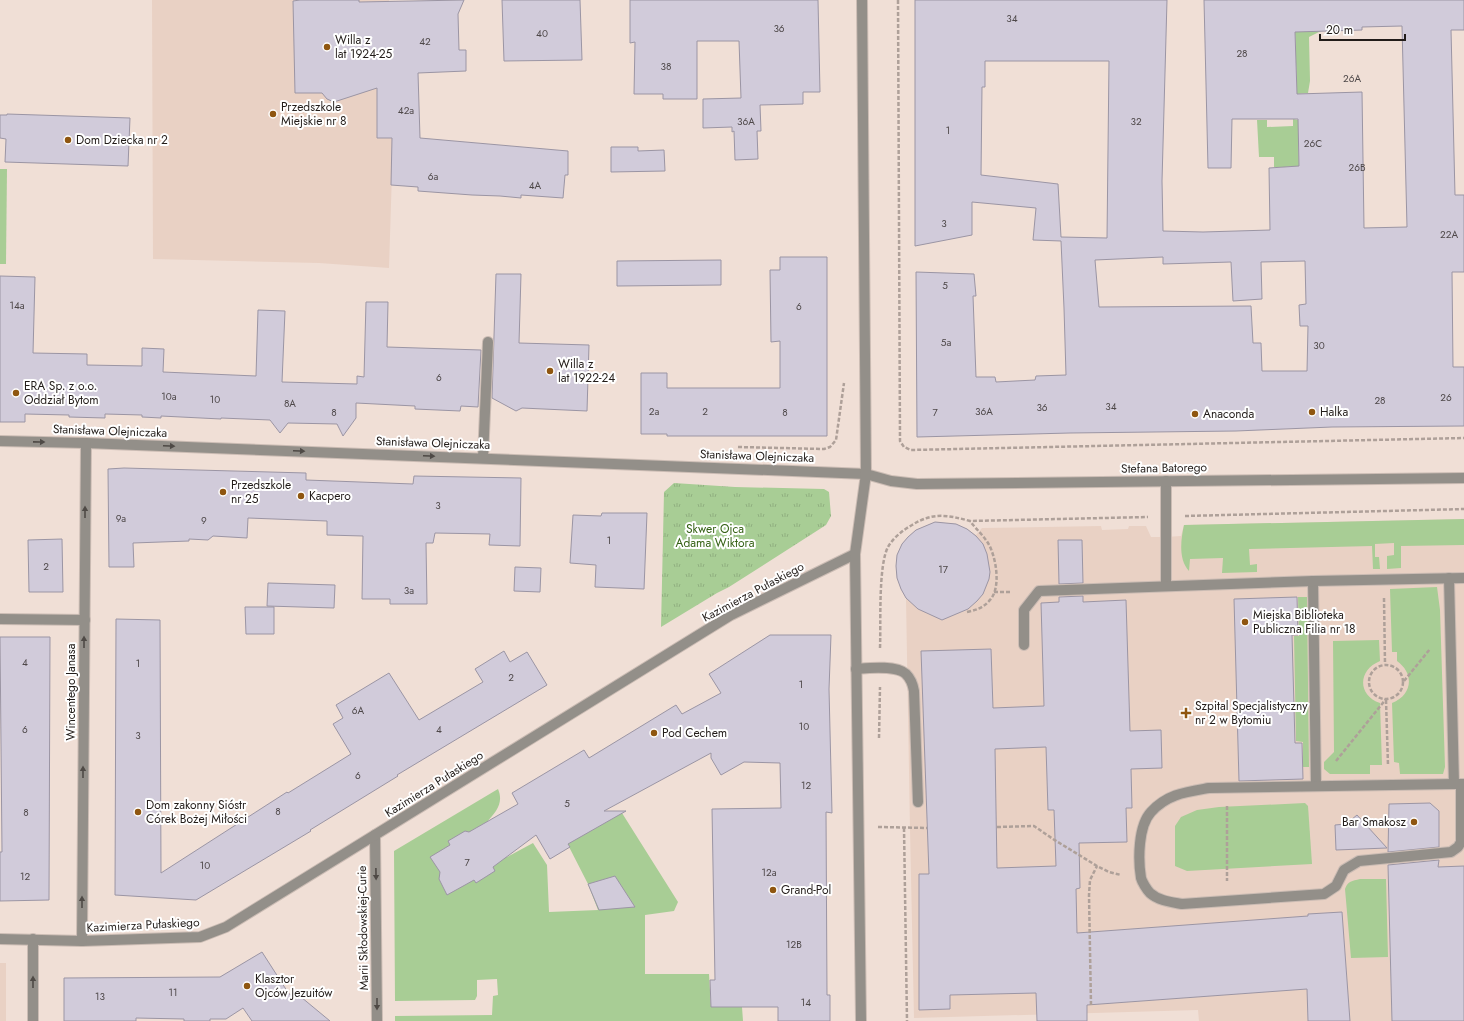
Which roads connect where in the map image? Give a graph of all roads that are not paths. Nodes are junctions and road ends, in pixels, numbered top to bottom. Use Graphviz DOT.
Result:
graph roads {
  1 [pos="862,0"];
  2 [pos="488,342"];
  3 [pos="0,441"];
  4 [pos="86,443"];
  5 [pos="483,458"];
  6 [pos="866,474"];
  7 [pos="1464,478"];
  8 [pos="1166,481"];
  9 [pos="855,554"];
  10 [pos="1449,578"];
  11 [pos="1464,578"];
  12 [pos="1313,581"];
  13 [pos="1166,586"];
  14 [pos="0,619"];
  15 [pos="84,620"];
  16 [pos="1024,645"];
  17 [pos="856,669"];
  18 [pos="1459,784"];
  19 [pos="1316,786"];
  20 [pos="918,802"];
  21 [pos="375,835"];
  22 [pos="0,939"];
  23 [pos="33,939"];
  24 [pos="82,941"];
  25 [pos="33,1021"];
  26 [pos="377,1021"];
  27 [pos="860,1021"];
  1 -- 6 [label="street"];
  2 -- 5 [label="street"];
  3 -- 4 [label="street, Stanisława Olejniczaka, one-way"];
  4 -- 5 [label="street, Stanisława Olejniczaka, one-way"];
  15 -- 4 [label="street, Wincentego Janasa, one-way"];
  5 -- 6 [label="street, Stanisława Olejniczaka"];
  6 -- 8 [label="street, Stefana Batorego"];
  6 -- 9 [label="street"];
  7 -- 8 [label="street, Stefana Batorego"];
  8 -- 13 [label="street"];
  9 -- 17 [label="street"];
  9 -- 21 [label="street, Kazimierza Pułaskiego"];
  10 -- 11 [label="street"];
  10 -- 12 [label="street"];
  10 -- 18 [label="street"];
  12 -- 13 [label="street"];
  12 -- 19 [label="street"];
  13 -- 16 [label="street"];
  14 -- 15 [label="street"];
  24 -- 15 [label="street, Wincentego Janasa, one-way"];
  17 -- 20 [label="street"];
  17 -- 27 [label="street"];
  18 -- 19 [label="street"];
  18 -- 19 [label="street"];
  21 -- 24 [label="street, Kazimierza Pułaskiego"];
  21 -- 26 [label="street, Marii Skłodowskiej-Curie, one-way"];
  22 -- 23 [label="street, Kazimierza Pułaskiego"];
  23 -- 24 [label="street, Kazimierza Pułaskiego"];
  25 -- 23 [label="street, one-way"];
}
